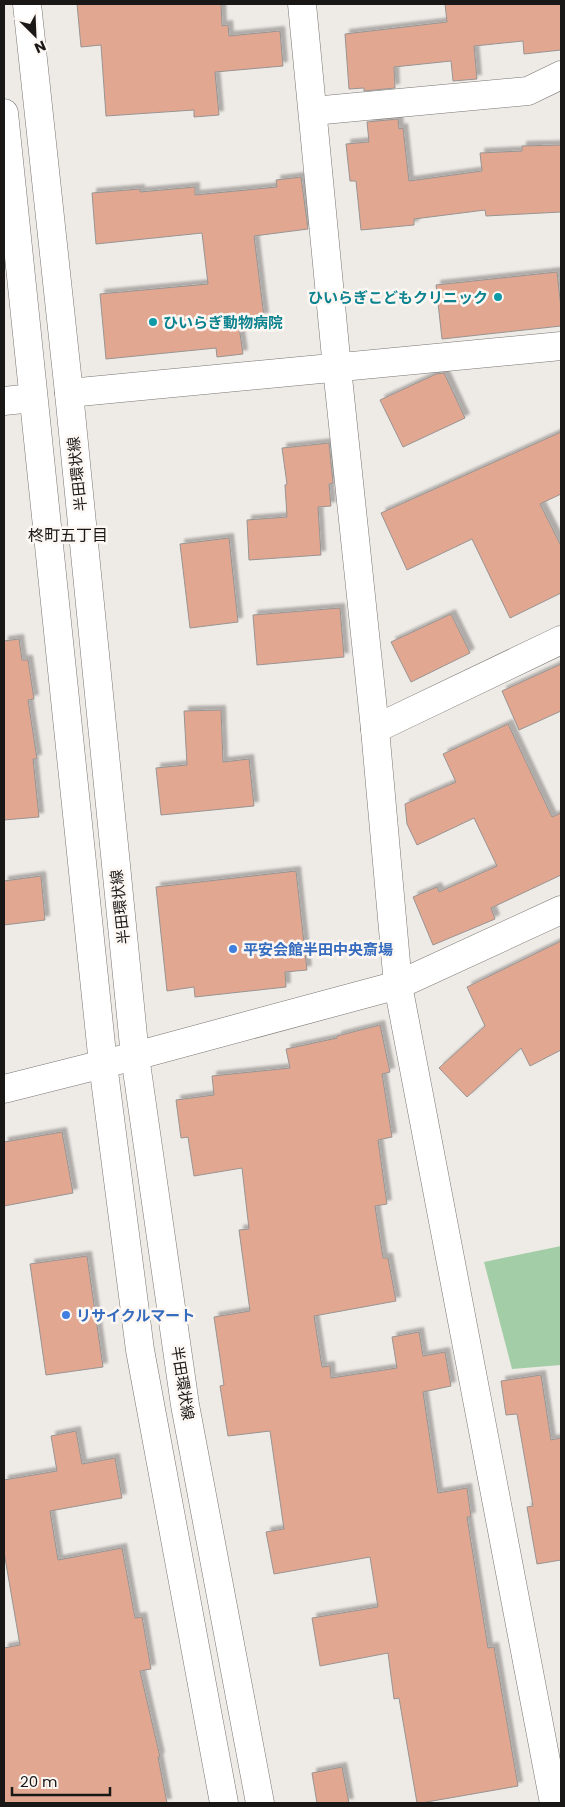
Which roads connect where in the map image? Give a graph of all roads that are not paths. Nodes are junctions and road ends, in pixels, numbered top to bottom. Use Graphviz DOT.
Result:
graph roads {
  1 [pos="27,4"];
  2 [pos="302,4"];
  3 [pos="561,75"];
  4 [pos="313,111"];
  5 [pos="4,113"];
  6 [pos="561,346"];
  7 [pos="337,368"];
  8 [pos="69,393"];
  9 [pos="33,398"];
  10 [pos="4,401"];
  11 [pos="561,640"];
  12 [pos="375,729"];
  13 [pos="561,910"];
  14 [pos="398,985"];
  15 [pos="135,1056"];
  16 [pos="103,1064"];
  17 [pos="4,1089"];
  18 [pos="224,1803"];
  19 [pos="260,1803"];
  20 [pos="554,1803"];
  1 -- 8 [label="main road, 半田環状線"];
  2 -- 4 [label="main road"];
  3 -- 4 [label="main road"];
  4 -- 7 [label="main road"];
  5 -- 9 [label="main road"];
  6 -- 7 [label="main road"];
  7 -- 8 [label="main road"];
  7 -- 12 [label="main road"];
  8 -- 15 [label="main road, 半田環状線"];
  9 -- 10 [label="main road"];
  9 -- 16 [label="main road"];
  11 -- 12 [label="main road"];
  12 -- 14 [label="main road"];
  13 -- 14 [label="main road"];
  14 -- 15 [label="main road"];
  14 -- 20 [label="main road"];
  15 -- 16 [label="main road"];
  15 -- 19 [label="main road, 半田環状線"];
  16 -- 17 [label="main road"];
  16 -- 18 [label="main road"];
}
